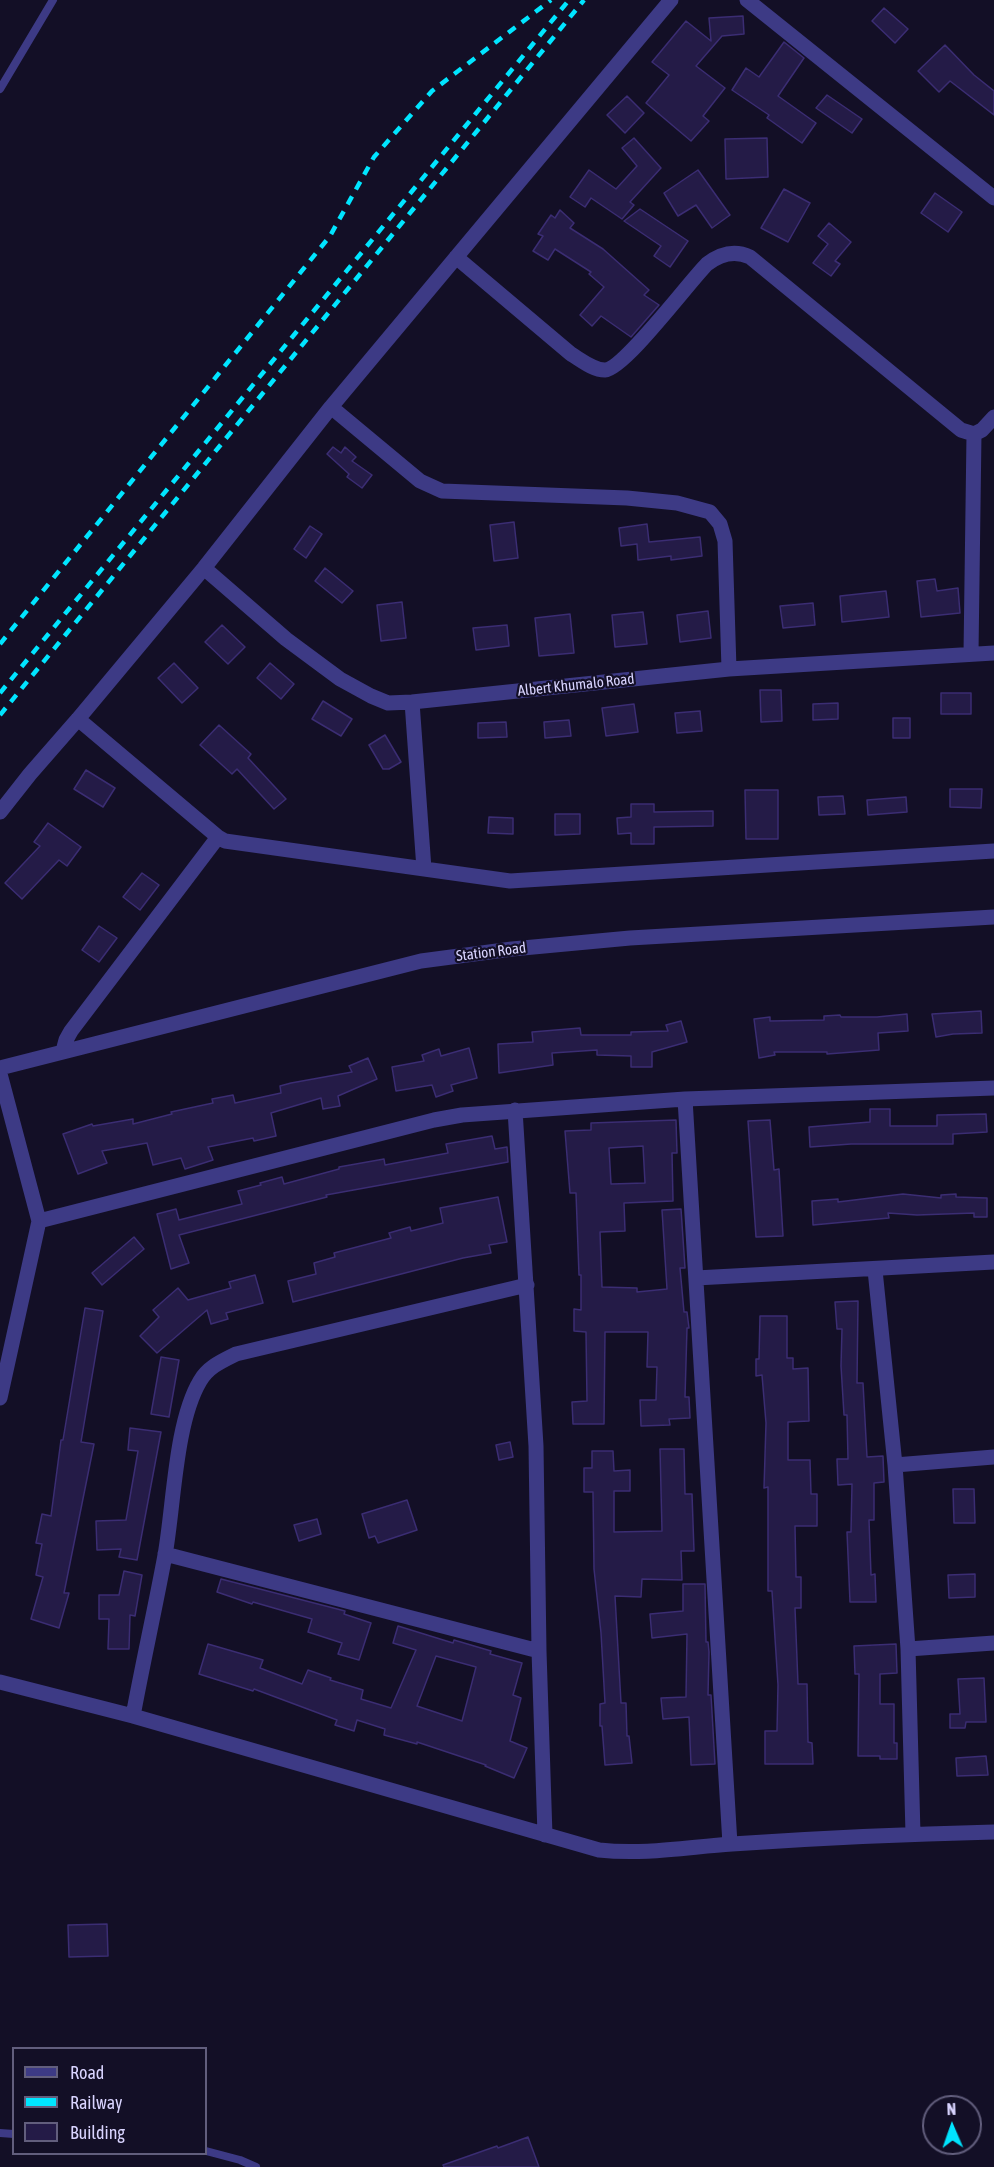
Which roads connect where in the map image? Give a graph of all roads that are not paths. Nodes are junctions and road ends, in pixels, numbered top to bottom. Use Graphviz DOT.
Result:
graph roads {
  1 [pos="53,0"];
  2 [pos="671,0"];
  3 [pos="747,0"];
  4 [pos="0,89"];
  5 [pos="994,198"];
  6 [pos="456,257"];
  7 [pos="331,407"];
  8 [pos="994,417"];
  9 [pos="974,434"];
  10 [pos="204,568"];
  11 [pos="971,653"];
  12 [pos="994,653"];
  13 [pos="729,669"];
  14 [pos="411,702"];
  15 [pos="78,719"];
  16 [pos="0,812"];
  17 [pos="218,837"];
  18 [pos="994,851"];
  19 [pos="424,869"];
  20 [pos="994,916"];
  21 [pos="63,1051"];
  22 [pos="0,1068"];
  23 [pos="0,1074"];
  24 [pos="994,1088"];
  25 [pos="685,1099"];
  26 [pos="515,1110"];
  27 [pos="39,1221"];
  28 [pos="994,1263"];
  29 [pos="875,1270"];
  30 [pos="696,1278"];
  31 [pos="527,1285"];
  32 [pos="0,1398"];
  33 [pos="994,1456"];
  34 [pos="895,1465"];
  35 [pos="165,1554"];
  36 [pos="994,1643"];
  37 [pos="908,1649"];
  38 [pos="539,1651"];
  39 [pos="0,1682"];
  40 [pos="133,1716"];
  41 [pos="994,1832"];
  42 [pos="913,1834"];
  43 [pos="545,1835"];
  44 [pos="730,1844"];
  45 [pos="207,2151"];
  46 [pos="256,2167"];
  1 -- 4 [label="lane"];
  2 -- 6 [label="street"];
  3 -- 5 [label="street"];
  6 -- 7 [label="street"];
  6 -- 9 [label="street"];
  7 -- 10 [label="street"];
  7 -- 13 [label="street"];
  8 -- 9 [label="street"];
  9 -- 11 [label="street"];
  10 -- 14 [label="street, Albert Khumalo Road"];
  10 -- 15 [label="street"];
  11 -- 12 [label="street, Albert Khumalo Road"];
  11 -- 13 [label="street, Albert Khumalo Road"];
  13 -- 14 [label="street, Albert Khumalo Road"];
  14 -- 19 [label="street"];
  15 -- 16 [label="street"];
  15 -- 17 [label="street"];
  17 -- 19 [label="street"];
  17 -- 21 [label="street"];
  18 -- 19 [label="street"];
  20 -- 21 [label="street, Station Road"];
  21 -- 22 [label="street, Station Road"];
  23 -- 27 [label="street"];
  24 -- 25 [label="street"];
  25 -- 26 [label="street"];
  25 -- 30 [label="street"];
  26 -- 27 [label="street"];
  26 -- 31 [label="street"];
  27 -- 32 [label="street"];
  28 -- 29 [label="street"];
  29 -- 30 [label="street"];
  29 -- 34 [label="street"];
  30 -- 44 [label="street"];
  31 -- 35 [label="street"];
  31 -- 38 [label="street"];
  33 -- 34 [label="street"];
  34 -- 37 [label="street"];
  35 -- 38 [label="street"];
  35 -- 40 [label="street"];
  36 -- 37 [label="street"];
  37 -- 42 [label="street"];
  38 -- 43 [label="street"];
  39 -- 40 [label="street"];
  40 -- 43 [label="street"];
  41 -- 42 [label="street"];
  42 -- 44 [label="street"];
  43 -- 44 [label="street"];
  45 -- 46 [label="lane"];
}
